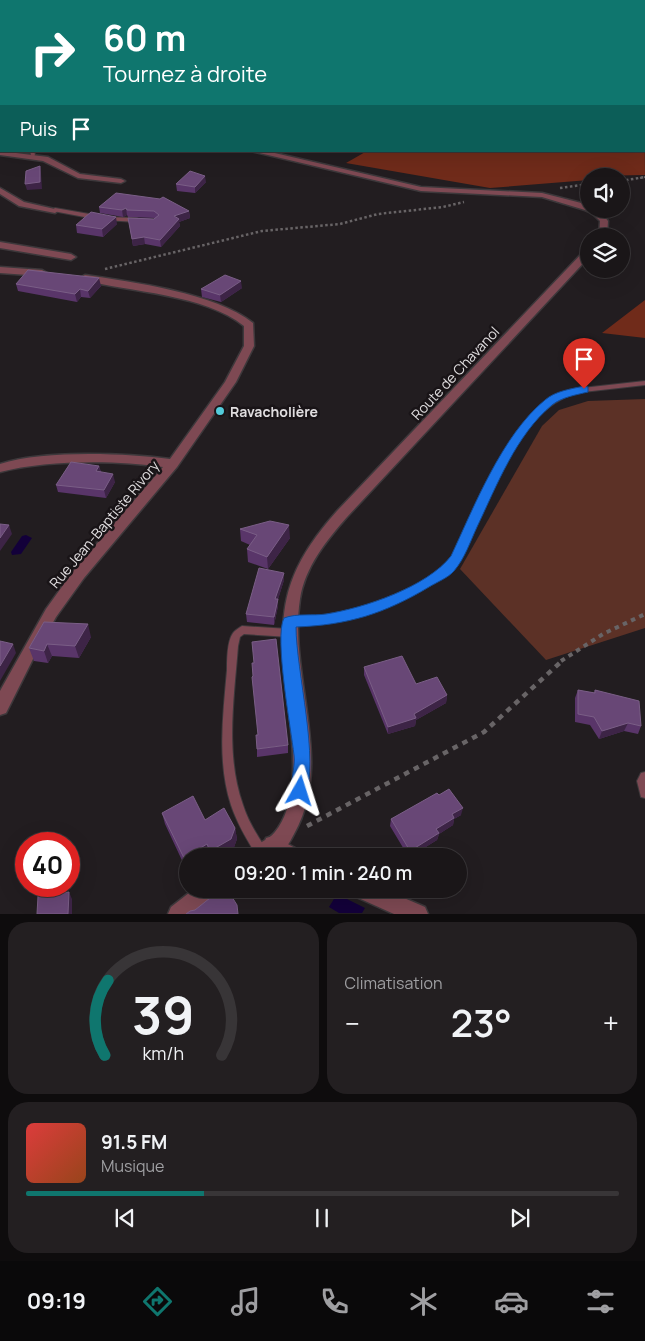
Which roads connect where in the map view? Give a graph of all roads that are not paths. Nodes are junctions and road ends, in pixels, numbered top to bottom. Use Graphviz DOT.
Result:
graph roads {
  1 [pos="260,152"];
  2 [pos="0,153"];
  3 [pos="31,154"];
  4 [pos="121,181"];
  5 [pos="0,190"];
  6 [pos="580,207"];
  7 [pos="55,210"];
  8 [pos="144,220"];
  9 [pos="0,245"];
  10 [pos="71,257"];
  11 [pos="580,261"];
  12 [pos="0,270"];
  13 [pos="52,274"];
  14 [pos="70,277"];
  15 [pos="645,383"];
  16 [pos="173,464"];
  17 [pos="0,468"];
  18 [pos="289,627"];
  19 [pos="0,708"];
  20 [pos="645,777"];
  21 [pos="645,793"];
  22 [pos="261,848"];
  23 [pos="269,848"];
  24 [pos="198,898"];
  25 [pos="382,898"];
  26 [pos="178,914"];
  27 [pos="418,914"];
  1 -- 6 [label="street"];
  2 -- 3 [label="street"];
  3 -- 4 [label="street"];
  5 -- 7 [label="street"];
  7 -- 8 [label="lane"];
  9 -- 10 [label="street"];
  11 -- 18 [label="street, Route de Chavanol"];
  12 -- 13 [label="street"];
  14 -- 16 [label="street, Rue Jean-Baptiste Rivory"];
  15 -- 18 [label="lane"];
  16 -- 17 [label="street, Rue Jean-Baptiste Rivory"];
  16 -- 19 [label="street, Rue Jean-Baptiste Rivory"];
  18 -- 22 [label="lane"];
  18 -- 23 [label="street, Route de Chavanol"];
  20 -- 21 [label="lane"];
  24 -- 26 [label="street"];
  25 -- 27 [label="street"];
}
